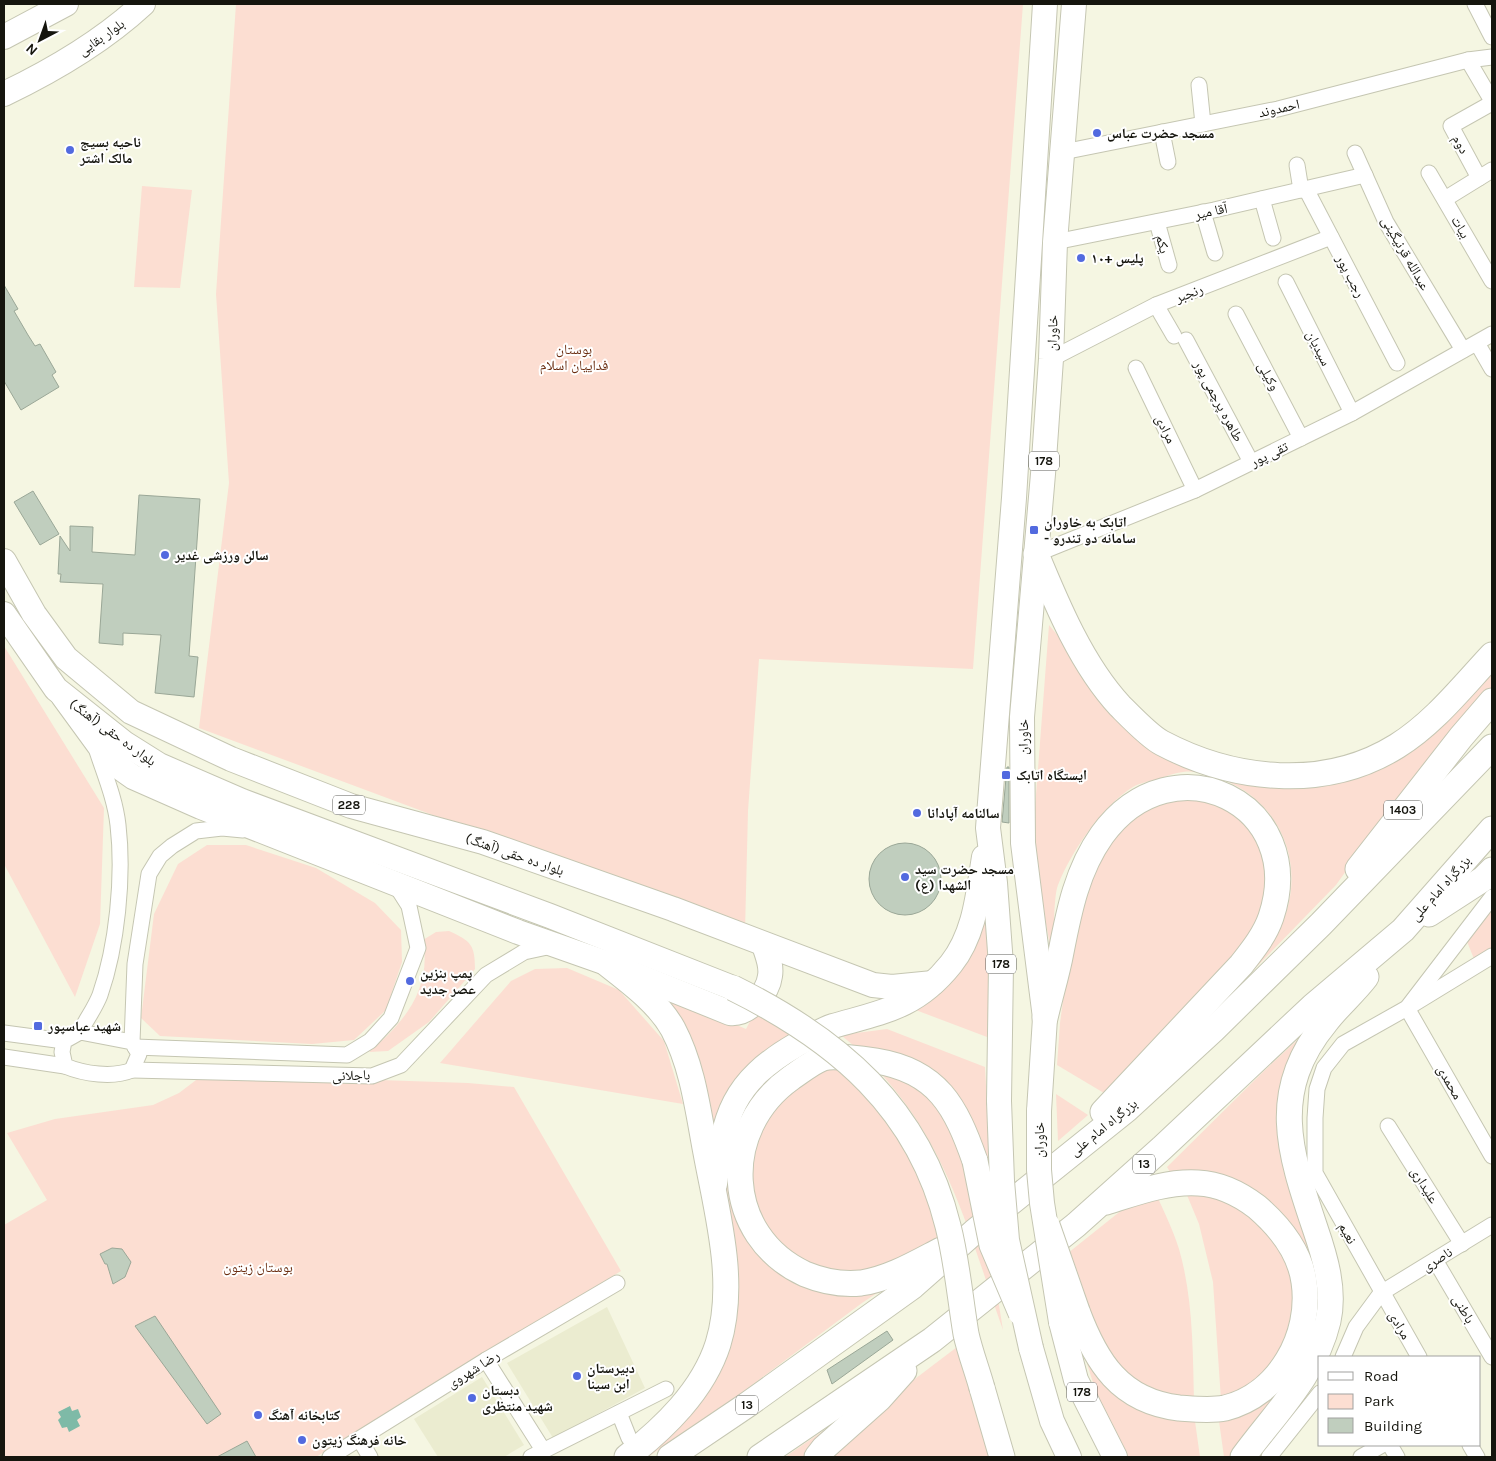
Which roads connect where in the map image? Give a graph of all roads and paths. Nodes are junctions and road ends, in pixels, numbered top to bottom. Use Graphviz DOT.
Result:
graph roads {
  1 [pos="66,4"];
  2 [pos="143,4"];
  3 [pos="1045,4"];
  4 [pos="1074,4"];
  5 [pos="1475,4"];
  6 [pos="4,36"];
  7 [pos="1492,38"];
  8 [pos="1492,57"];
  9 [pos="1468,60"];
  10 [pos="1199,85"];
  11 [pos="4,94"];
  12 [pos="1492,102"];
  13 [pos="1203,124"];
  14 [pos="1162,132"];
  15 [pos="1063,152"];
  16 [pos="1355,153"];
  17 [pos="1168,162"];
  18 [pos="1297,165"];
  19 [pos="1429,172"];
  20 [pos="1486,174"];
  21 [pos="1365,175"];
  22 [pos="1303,189"];
  23 [pos="1262,199"];
  24 [pos="1445,199"];
  25 [pos="1204,212"];
  26 [pos="1157,222"];
  27 [pos="1331,237"];
  28 [pos="1273,238"];
  29 [pos="1055,242"];
  30 [pos="1215,253"];
  31 [pos="1169,265"];
  32 [pos="1492,281"];
  33 [pos="1286,282"];
  34 [pos="1156,305"];
  35 [pos="1236,314"];
  36 [pos="1492,334"];
  37 [pos="1477,342"];
  38 [pos="1463,350"];
  39 [pos="1051,358"];
  40 [pos="1398,363"];
  41 [pos="1136,368"];
  42 [pos="1492,369"];
  43 [pos="1352,414"];
  44 [pos="1302,438"];
  45 [pos="1251,462"];
  46 [pos="1195,490"];
  47 [pos="1036,554"];
  48 [pos="4,561"];
  49 [pos="4,614"];
  50 [pos="1492,655"];
  51 [pos="63,696"];
  52 [pos="1492,701"];
  53 [pos="92,737"];
  54 [pos="1492,747"];
  55 [pos="988,828"];
  56 [pos="1492,829"];
  57 [pos="264,832"];
  58 [pos="1492,870"];
  59 [pos="394,883"];
  60 [pos="1492,897"];
  61 [pos="1321,924"];
  62 [pos="1403,930"];
  63 [pos="764,945"];
  64 [pos="552,946"];
  65 [pos="1492,956"];
  66 [pos="606,963"];
  67 [pos="933,983"];
  68 [pos="733,988"];
  69 [pos="1407,1008"];
  70 [pos="1044,1018"];
  71 [pos="80,1032"];
  72 [pos="4,1033"];
  73 [pos="64,1041"];
  74 [pos="133,1044"];
  75 [pos="4,1057"];
  76 [pos="65,1066"];
  77 [pos="132,1070"];
  78 [pos="1388,1126"];
  79 [pos="1070,1154"];
  80 [pos="1492,1156"];
  81 [pos="714,1196"];
  82 [pos="1101,1203"];
  83 [pos="1047,1225"];
  84 [pos="1491,1229"];
  85 [pos="974,1232"];
  86 [pos="1462,1244"];
  87 [pos="1435,1260"];
  88 [pos="617,1283"];
  89 [pos="1381,1293"];
  90 [pos="1022,1313"];
  91 [pos="1069,1316"];
  92 [pos="932,1340"];
  93 [pos="1343,1356"];
  94 [pos="1418,1356"];
  95 [pos="1492,1357"];
  96 [pos="486,1360"];
  97 [pos="666,1389"];
  98 [pos="1318,1396"];
  99 [pos="619,1413"];
  100 [pos="360,1440"];
  101 [pos="1380,1446"];
  102 [pos="1391,1446"];
  103 [pos="1471,1446"];
  104 [pos="628,1448"];
  105 [pos="537,1454"];
  106 [pos="330,1457"];
  107 [pos="370,1457"];
  108 [pos="670,1457"];
  109 [pos="760,1457"];
  110 [pos="817,1457"];
  111 [pos="1002,1457"];
  112 [pos="1068,1457"];
  113 [pos="1115,1457"];
  114 [pos="1242,1457"];
  115 [pos="1269,1457"];
  116 [pos="1361,1457"];
  117 [pos="1397,1457"];
  118 [pos="1477,1457"];
  1 -- 6 [label="main road"];
  2 -- 11 [label="main road, بلوار بقایی"];
  3 -- 55 [label="main road, خاوران / 178"];
  4 -- 15 [label="main road, خاوران / 178"];
  5 -- 7 [label="street"];
  8 -- 9 [label="street, احمدوند"];
  9 -- 12 [label="street"];
  9 -- 13 [label="street, احمدوند"];
  10 -- 13 [label="street"];
  12 -- 20 [label="street, دوم"];
  13 -- 14 [label="street, احمدوند"];
  14 -- 15 [label="street, احمدوند"];
  14 -- 17 [label="street"];
  15 -- 29 [label="main road, خاوران / 178"];
  16 -- 21 [label="street, عبدالله قرنیگینی"];
  18 -- 22 [label="street, رجب پور"];
  19 -- 24 [label="street, بیات"];
  20 -- 24 [label="street"];
  21 -- 22 [label="street, آقا میر"];
  21 -- 38 [label="street, عبدالله قرنیگینی"];
  22 -- 23 [label="street, آقا میر"];
  22 -- 27 [label="street, رجب پور"];
  23 -- 25 [label="street, آقا میر"];
  23 -- 28 [label="street"];
  24 -- 32 [label="street, بیات"];
  25 -- 26 [label="street, آقا میر"];
  25 -- 30 [label="street"];
  26 -- 29 [label="street, آقا میر"];
  26 -- 31 [label="street, یکم"];
  27 -- 34 [label="street, رنجبر"];
  27 -- 40 [label="street, رجب پور"];
  29 -- 39 [label="main road, خاوران / 178"];
  33 -- 43 [label="street, سیدیان"];
  34 -- 39 [label="street, رنجبر"];
  34 -- 45 [label="street, طاهره پرچمی پور"];
  35 -- 44 [label="street, وکیلی"];
  36 -- 37 [label="street, تقی پور"];
  37 -- 38 [label="street, تقی پور"];
  37 -- 42 [label="street"];
  38 -- 43 [label="street, تقی پور"];
  39 -- 47 [label="main road, خاوران / 178"];
  41 -- 46 [label="street, مرادی"];
  43 -- 44 [label="street, تقی پور"];
  44 -- 45 [label="street, تقی پور"];
  45 -- 46 [label="street, تقی پور"];
  46 -- 47 [label="street, تقی پور"];
  47 -- 50 [label="highway"];
  47 -- 70 [label="main road, خاوران / 178"];
  48 -- 63 [label="main road, بلوار ده حقی (آهنگ) / 228"];
  49 -- 51 [label="main road, بلوار ده حقی (آهنگ) / 228"];
  51 -- 53 [label="main road"];
  51 -- 68 [label="main road, بلوار ده حقی (آهنگ) / 228"];
  52 -- 61 [label="highway, 1403"];
  53 -- 57 [label="main road"];
  53 -- 71 [label="street"];
  54 -- 61 [label="highway, بزرگراه امام علی / 13"];
  55 -- 67 [label="main road"];
  55 -- 90 [label="main road, خاوران / 178, bridge"];
  56 -- 62 [label="highway, بزرگراه امام علی / 13"];
  57 -- 59 [label="main road"];
  57 -- 74 [label="street"];
  58 -- 62 [label="highway"];
  59 -- 64 [label="main road"];
  59 -- 74 [label="street, باجلانی"];
  60 -- 69 [label="street"];
  61 -- 79 [label="highway, بزرگراه امام علی / 13"];
  62 -- 82 [label="highway, بزرگراه امام علی / 13"];
  62 -- 114 [label="highway"];
  63 -- 66 [label="main road"];
  63 -- 67 [label="main road, بلوار ده حقی (آهنگ)"];
  64 -- 66 [label="main road"];
  64 -- 77 [label="street, باجلانی"];
  65 -- 69 [label="street"];
  66 -- 81 [label="highway"];
  67 -- 81 [label="main road"];
  68 -- 111 [label="highway, bridge"];
  69 -- 80 [label="street, محمدی"];
  69 -- 89 [label="street, نعیم"];
  70 -- 79 [label="highway"];
  70 -- 83 [label="main road, خاوران / 178, bridge"];
  71 -- 73 [label="street"];
  71 -- 74 [label="street, باجلانی"];
  72 -- 73 [label="street"];
  73 -- 76 [label="street"];
  74 -- 77 [label="street"];
  75 -- 76 [label="street, باجلانی"];
  76 -- 77 [label="street, باجلانی"];
  78 -- 86 [label="street, علیداری"];
  79 -- 85 [label="highway, بزرگراه امام علی / 13"];
  81 -- 104 [label="highway"];
  82 -- 91 [label="highway"];
  82 -- 92 [label="highway, بزرگراه امام علی / 13"];
  83 -- 91 [label="highway, bridge"];
  84 -- 86 [label="street, ناصری"];
  85 -- 90 [label="highway, bridge"];
  85 -- 108 [label="highway, بزرگراه امام علی / 13"];
  86 -- 87 [label="street, ناصری"];
  87 -- 89 [label="street, ناصری"];
  87 -- 95 [label="street, باطنی"];
  88 -- 96 [label="street, رضا شهروی"];
  89 -- 93 [label="street"];
  89 -- 94 [label="street, مرادی"];
  90 -- 112 [label="main road, خاوران / 178, bridge"];
  91 -- 113 [label="main road, 178"];
  92 -- 109 [label="highway, بزرگراه امام علی / 13"];
  92 -- 110 [label="highway"];
  96 -- 100 [label="street, رضا شهروی"];
  96 -- 105 [label="street"];
  97 -- 99 [label="street"];
  98 -- 115 [label="street"];
  99 -- 104 [label="street"];
  99 -- 105 [label="street"];
  100 -- 106 [label="street, رضا شهروی"];
  100 -- 107 [label="street"];
  101 -- 116 [label="street"];
  102 -- 117 [label="street"];
  103 -- 118 [label="street"];
}
